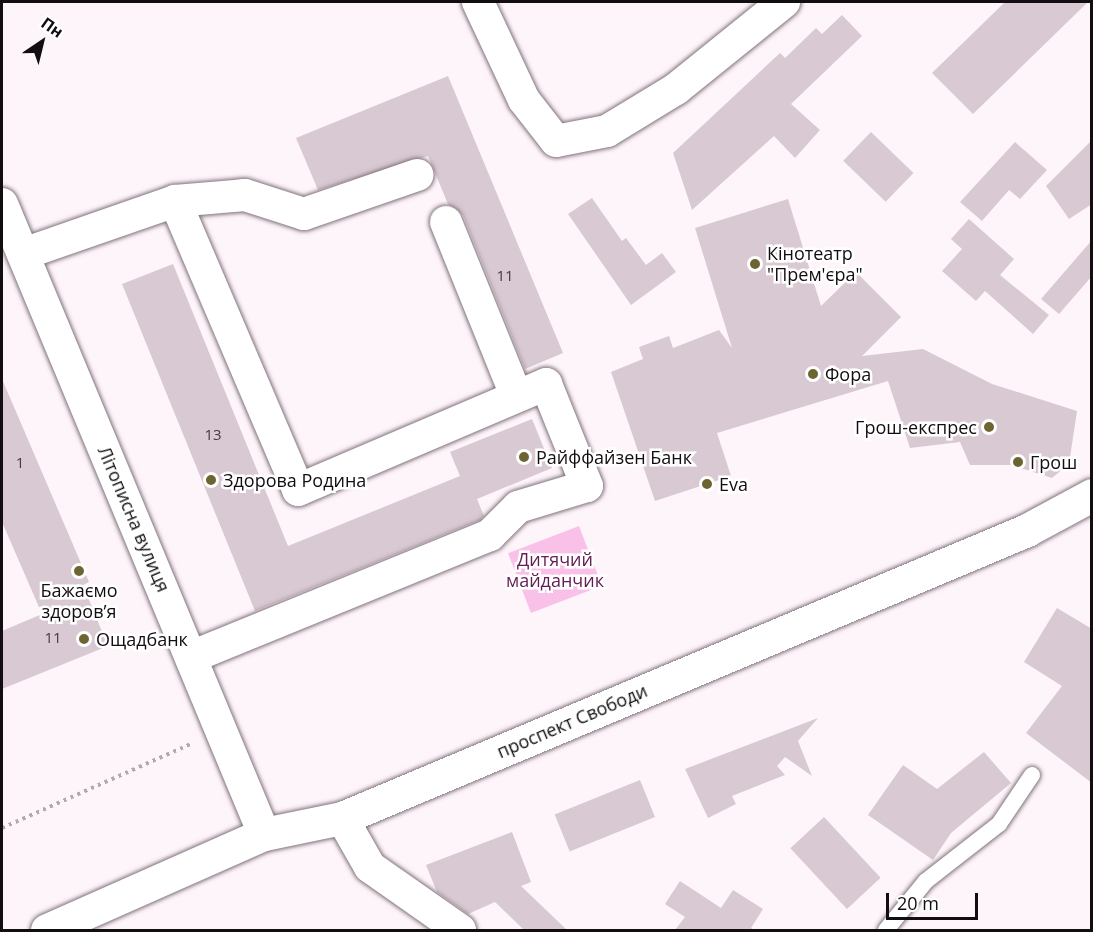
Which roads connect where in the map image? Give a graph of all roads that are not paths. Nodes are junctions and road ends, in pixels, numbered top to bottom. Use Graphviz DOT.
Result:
graph roads {
  1 [pos="478,2"];
  2 [pos="784,2"];
  3 [pos="417,175"];
  4 [pos="175,201"];
  5 [pos="2,204"];
  6 [pos="446,222"];
  7 [pos="23,254"];
  8 [pos="516,395"];
  9 [pos="1092,495"];
  10 [pos="191,657"];
  11 [pos="1032,775"];
  12 [pos="342,818"];
  13 [pos="264,834"];
  14 [pos="444,926"];
  15 [pos="47,930"];
  16 [pos="886,930"];
  1 -- 2 [label="street"];
  3 -- 4 [label="street"];
  4 -- 7 [label="street"];
  4 -- 8 [label="street"];
  5 -- 7 [label="street, Літописна вулиця"];
  6 -- 8 [label="street"];
  7 -- 10 [label="street, Літописна вулиця"];
  8 -- 10 [label="street"];
  9 -- 12 [label="main road, проспект Свободи"];
  10 -- 13 [label="street, Літописна вулиця"];
  11 -- 16 [label="lane"];
  12 -- 13 [label="main road, проспект Свободи"];
  12 -- 14 [label="street"];
  13 -- 15 [label="main road, проспект Свободи"];
}
